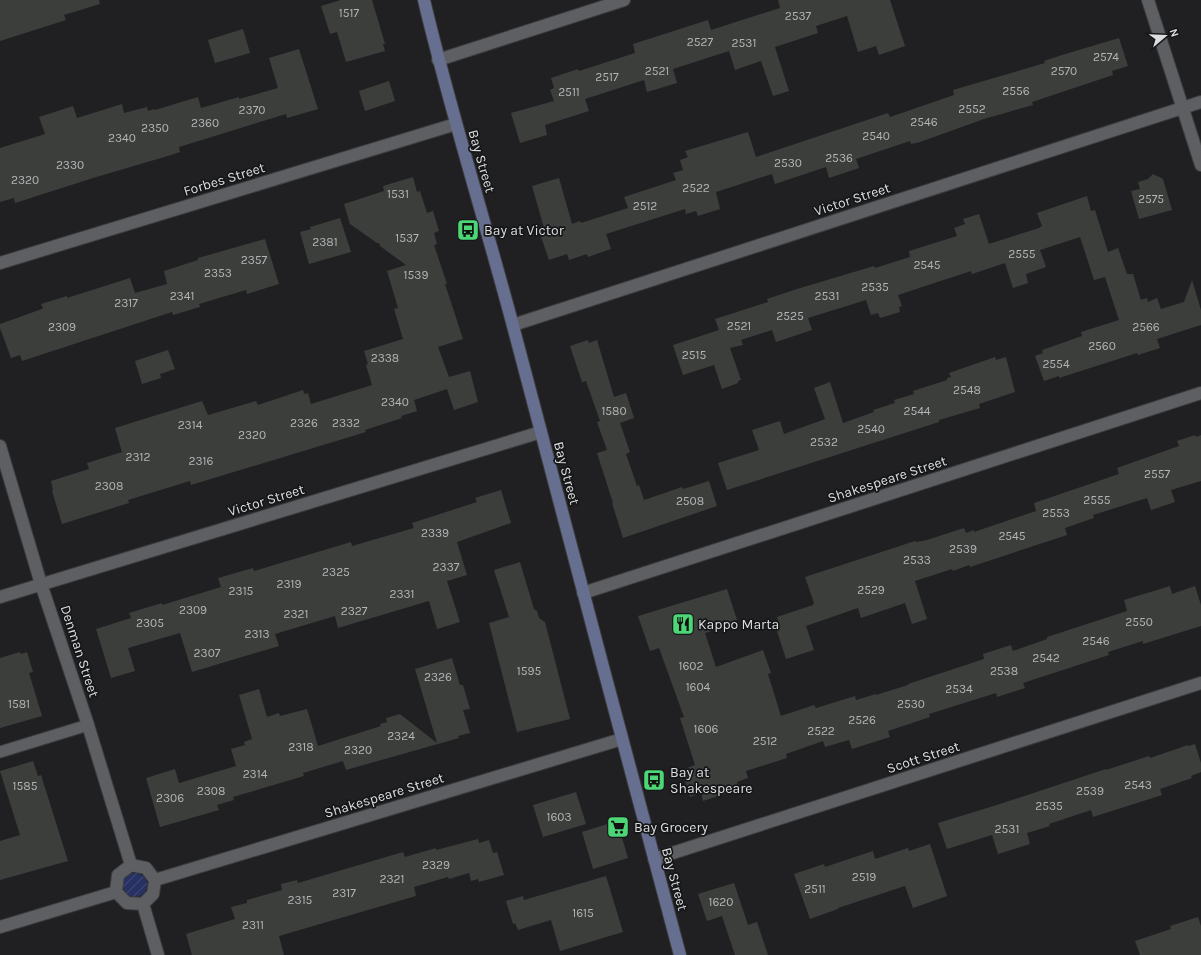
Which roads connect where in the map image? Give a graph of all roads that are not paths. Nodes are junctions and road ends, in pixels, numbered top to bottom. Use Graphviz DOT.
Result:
graph roads {
  1 [pos="424,0"];
  2 [pos="624,0"];
  3 [pos="1148,0"];
  4 [pos="438,60"];
  5 [pos="1201,102"];
  6 [pos="1183,108"];
  7 [pos="456,124"];
  8 [pos="1201,165"];
  9 [pos="0,263"];
  10 [pos="513,324"];
  11 [pos="1201,393"];
  12 [pos="541,432"];
  13 [pos="0,446"];
  14 [pos="42,584"];
  15 [pos="583,593"];
  16 [pos="0,597"];
  17 [pos="1201,683"];
  18 [pos="88,725"];
  19 [pos="622,739"];
  20 [pos="0,752"];
  21 [pos="654,859"];
  22 [pos="131,865"];
  23 [pos="155,880"];
  24 [pos="116,892"];
  25 [pos="143,904"];
  26 [pos="0,927"];
  27 [pos="158,955"];
  28 [pos="680,955"];
  1 -- 4 [label="main road, Bay Street"];
  2 -- 4 [label="street"];
  3 -- 6 [label="street"];
  4 -- 7 [label="main road, Bay Street"];
  5 -- 6 [label="street, Victor Street"];
  6 -- 8 [label="street"];
  6 -- 10 [label="street, Victor Street"];
  7 -- 9 [label="street, Forbes Street"];
  7 -- 10 [label="main road, Bay Street"];
  10 -- 12 [label="main road, Bay Street"];
  11 -- 15 [label="street, Shakespeare Street"];
  12 -- 14 [label="street, Victor Street"];
  12 -- 15 [label="main road, Bay Street"];
  13 -- 14 [label="street, Denman Street"];
  14 -- 16 [label="street, Victor Street"];
  14 -- 18 [label="street, Denman Street"];
  15 -- 19 [label="main road, Bay Street"];
  17 -- 21 [label="street, Scott Street"];
  18 -- 20 [label="lane"];
  18 -- 22 [label="street, Denman Street"];
  19 -- 21 [label="main road, Bay Street"];
  19 -- 23 [label="street, Shakespeare Street"];
  21 -- 28 [label="main road, Bay Street"];
  22 -- 23 [label="street"];
  22 -- 24 [label="street"];
  23 -- 25 [label="street"];
  24 -- 25 [label="street"];
  24 -- 26 [label="street"];
  25 -- 27 [label="street"];
}
